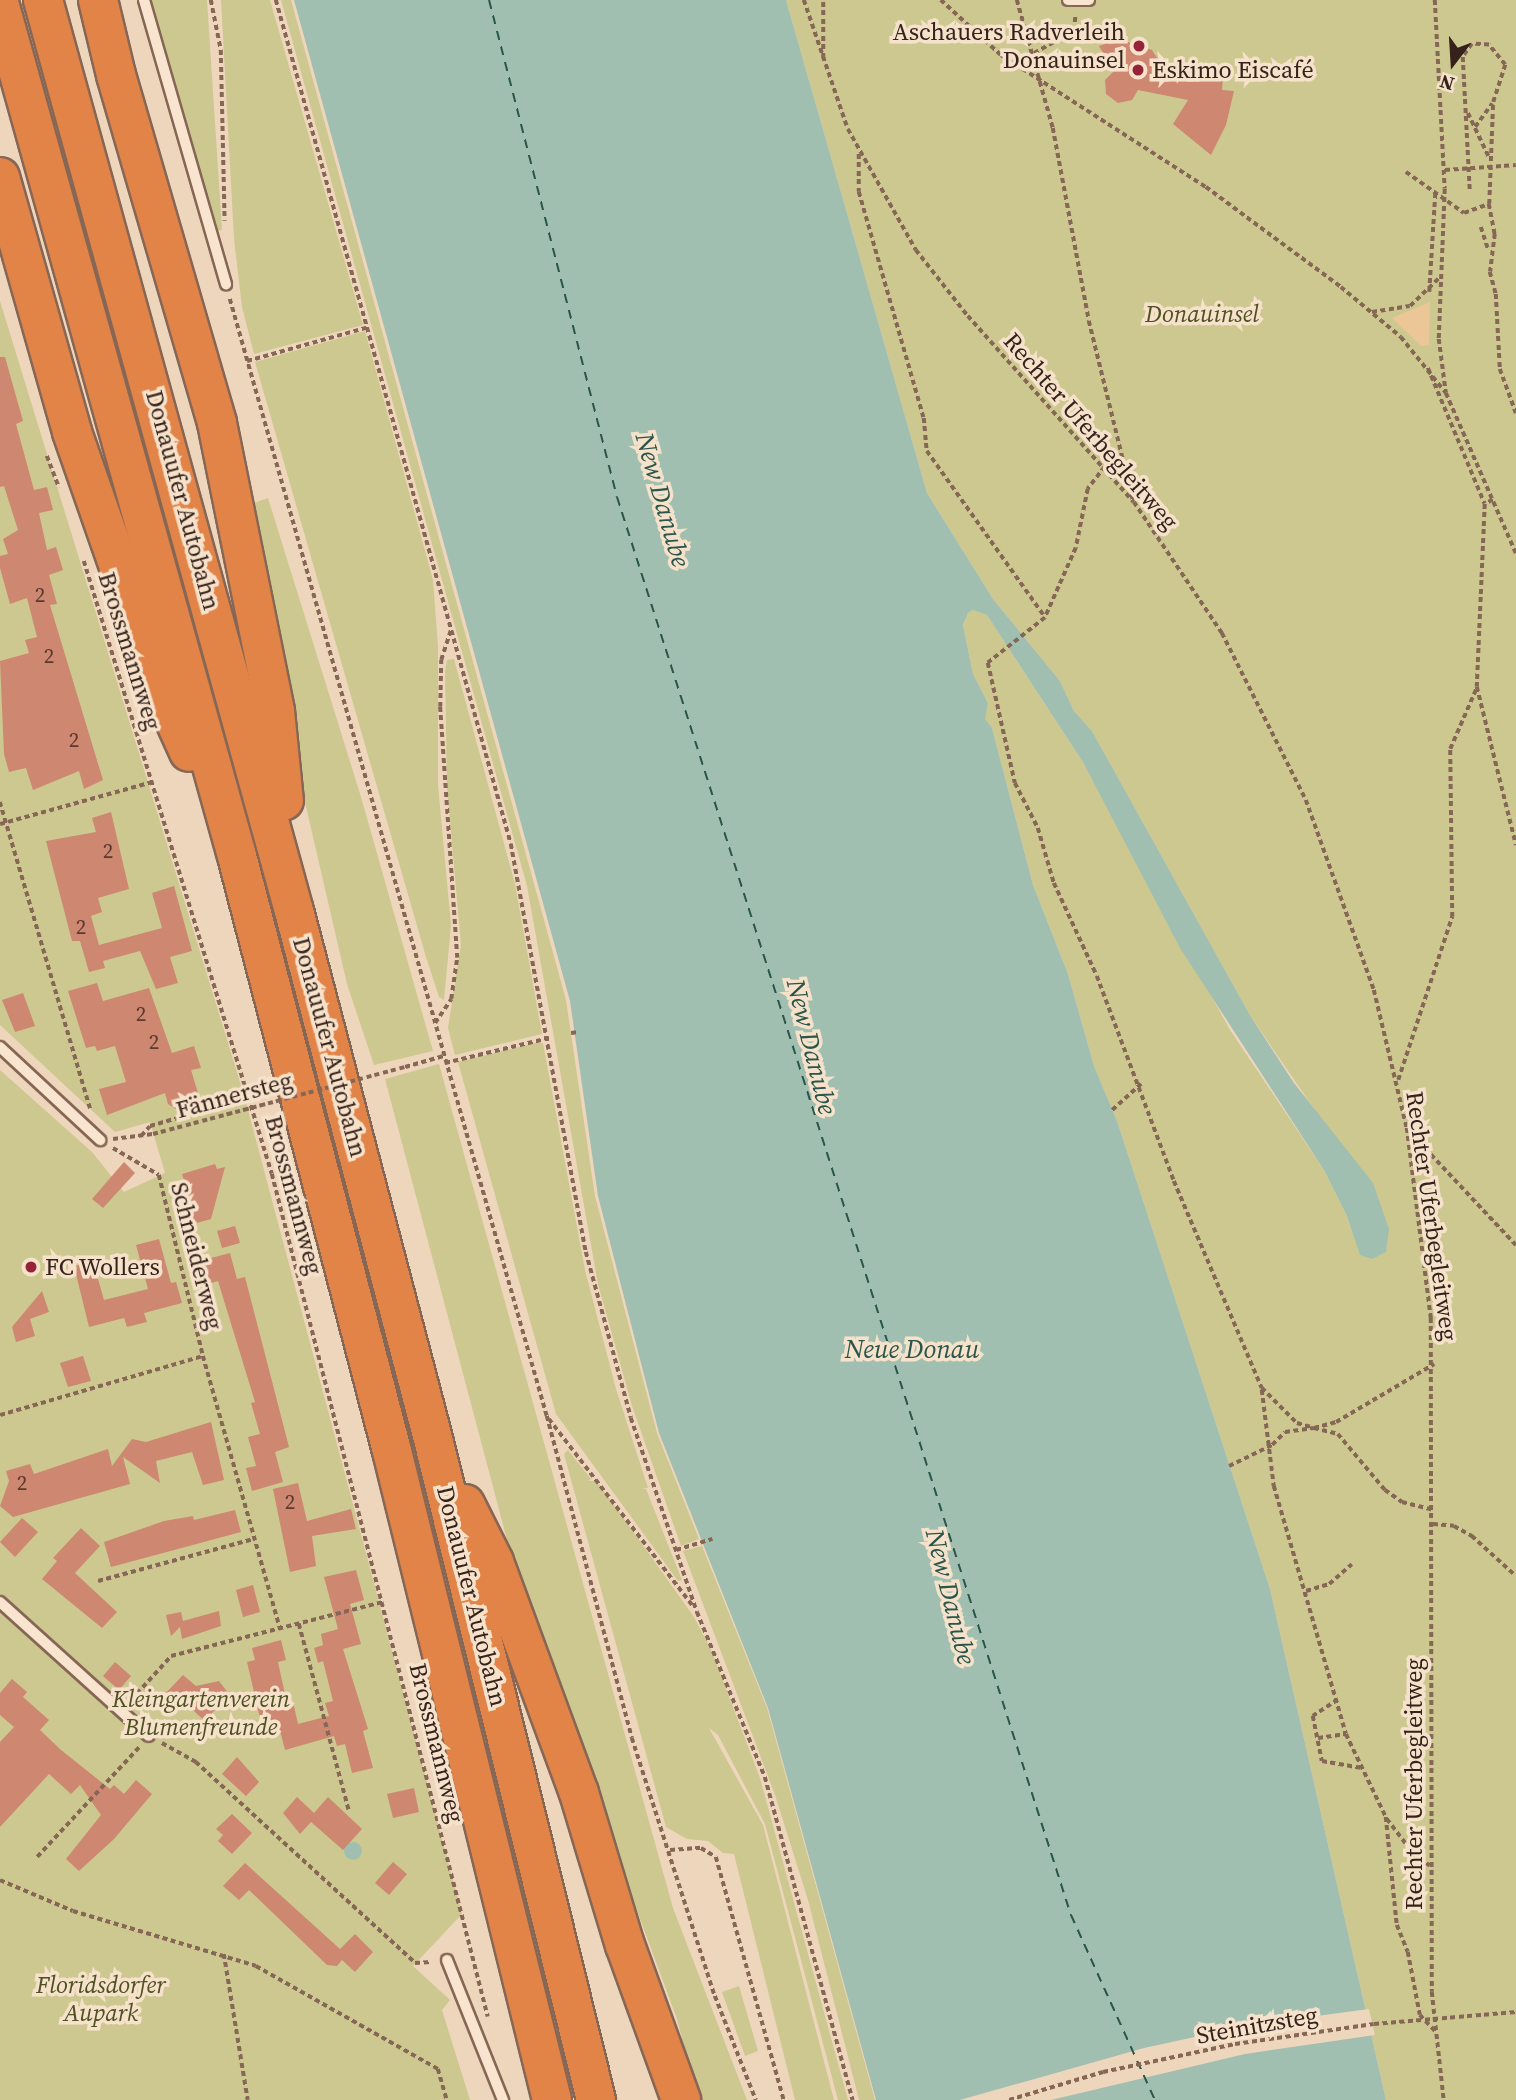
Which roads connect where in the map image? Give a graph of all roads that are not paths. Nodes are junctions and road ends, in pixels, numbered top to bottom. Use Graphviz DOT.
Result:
graph roads {
  1 [pos="43,0"];
  2 [pos="77,0"];
  3 [pos="98,0"];
  4 [pos="144,0"];
  5 [pos="1089,0"];
  6 [pos="1072,1"];
  7 [pos="0,6"];
  8 [pos="116,75"];
  9 [pos="0,177"];
  10 [pos="226,284"];
  11 [pos="237,856"];
  12 [pos="294,911"];
  13 [pos="0,1047"];
  14 [pos="100,1140"];
  15 [pos="433,1439"];
  16 [pos="0,1602"];
  17 [pos="149,1736"];
  18 [pos="625,1945"];
  19 [pos="447,1960"];
  20 [pos="503,2100"];
  21 [pos="552,2100"];
  22 [pos="596,2100"];
  23 [pos="652,2100"];
  24 [pos="681,2100"];
  1 -- 12 [label="highway, Donauufer Autobahn"];
  2 -- 8 [label="highway"];
  3 -- 8 [label="highway"];
  4 -- 10 [label="lane"];
  5 -- 6 [label="lane"];
  7 -- 11 [label="highway, Donauufer Autobahn"];
  8 -- 12 [label="highway"];
  9 -- 11 [label="highway"];
  11 -- 21 [label="highway, Donauufer Autobahn"];
  12 -- 15 [label="highway, Donauufer Autobahn"];
  13 -- 14 [label="lane"];
  15 -- 18 [label="highway"];
  15 -- 22 [label="highway, Donauufer Autobahn"];
  16 -- 17 [label="lane"];
  18 -- 23 [label="highway"];
  18 -- 24 [label="highway"];
  19 -- 20 [label="lane"];
}
